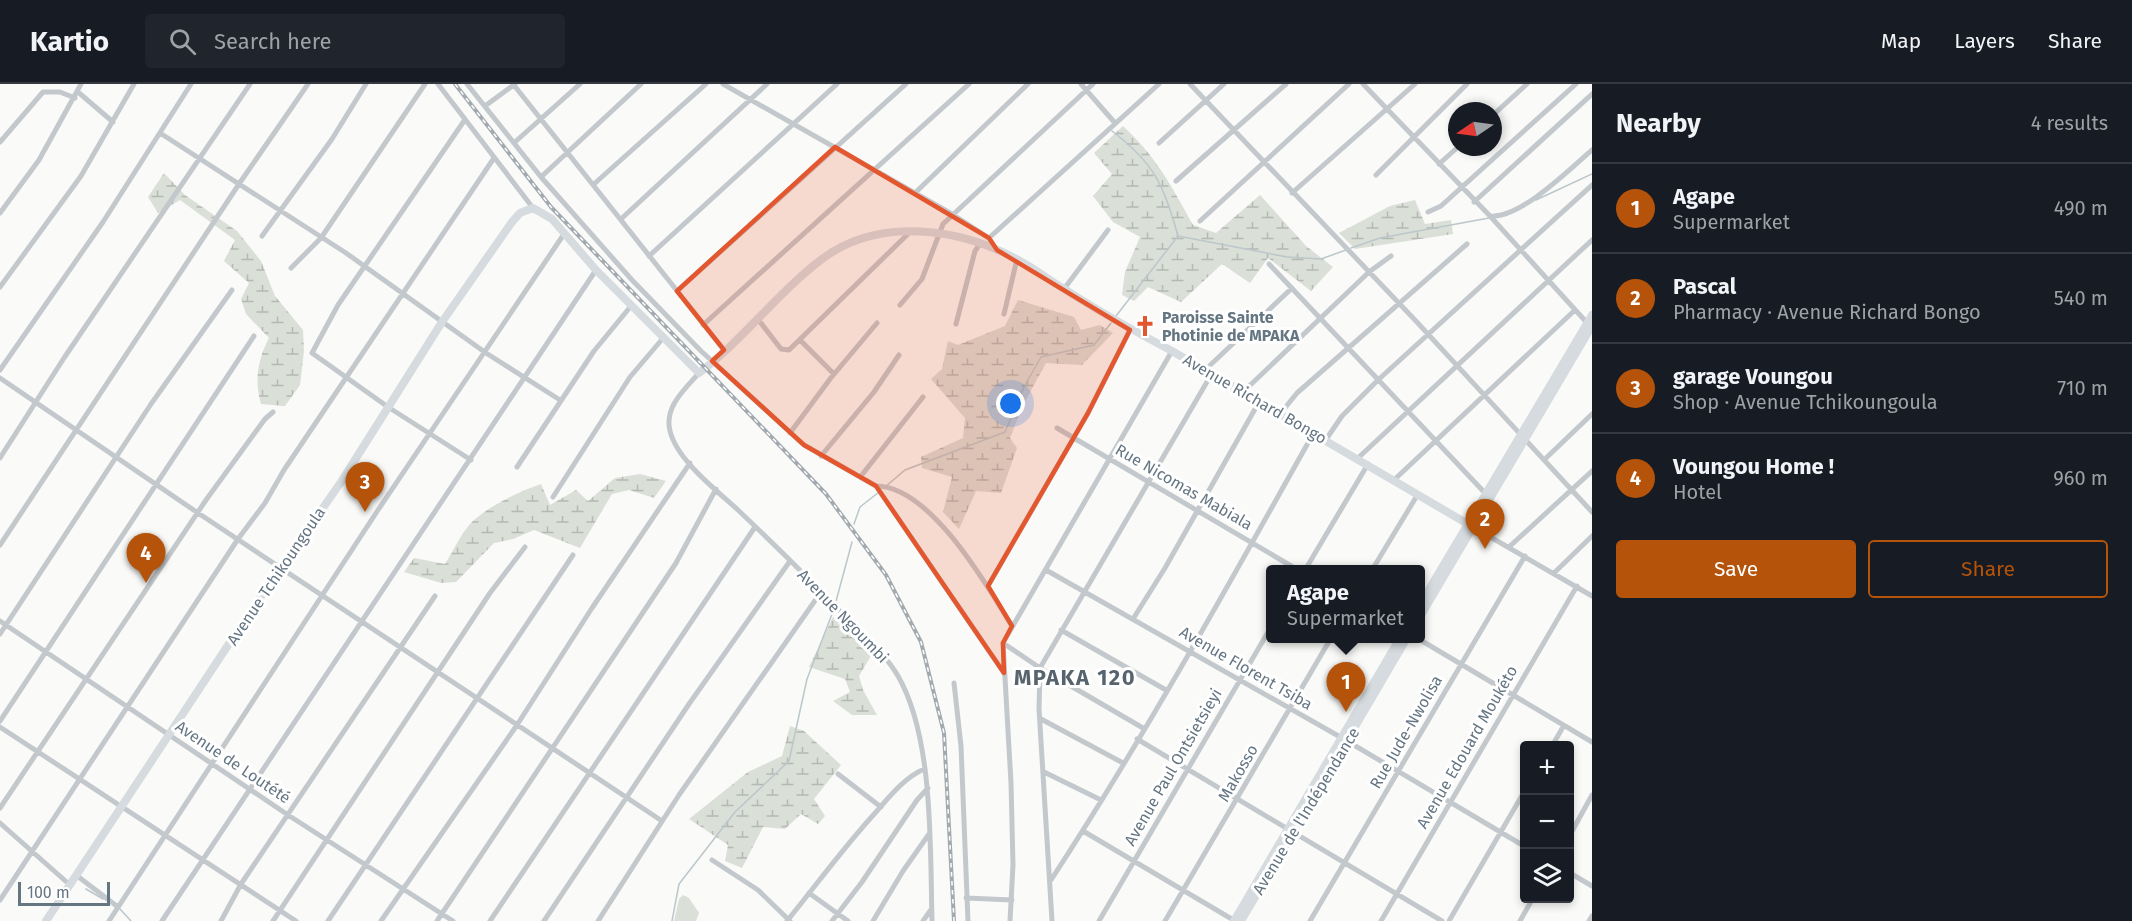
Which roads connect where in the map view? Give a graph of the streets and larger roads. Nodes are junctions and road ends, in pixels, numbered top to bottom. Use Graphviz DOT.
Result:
graph roads {
  1 [pos="41,84"];
  2 [pos="81,84"];
  3 [pos="134,84"];
  4 [pos="191,84"];
  5 [pos="250,84"];
  6 [pos="308,84"];
  7 [pos="366,84"];
  8 [pos="424,84"];
  9 [pos="438,84"];
  10 [pos="467,84"];
  11 [pos="514,84"];
  12 [pos="580,84"];
  13 [pos="640,84"];
  14 [pos="706,84"];
  15 [pos="723,84"];
  16 [pos="767,84"];
  17 [pos="837,84"];
  18 [pos="906,84"];
  19 [pos="969,84"];
  20 [pos="1028,84"];
  21 [pos="1080,84"];
  22 [pos="1093,84"];
  23 [pos="1159,84"];
  24 [pos="1190,84"];
  25 [pos="1224,84"];
  26 [pos="1286,84"];
  27 [pos="1349,84"];
  28 [pos="1363,84"];
  29 [pos="1415,84"];
  30 [pos="1467,84"];
  31 [pos="1527,84"];
  32 [pos="1576,84"];
  33 [pos="1086,89"];
  34 [pos="43,92"];
  35 [pos="78,92"];
  36 [pos="1592,94"];
  37 [pos="75,98"];
  38 [pos="751,99"];
  39 [pos="1206,101"];
  40 [pos="485,106"];
  41 [pos="1502,107"];
  42 [pos="1386,108"];
  43 [pos="542,118"];
  44 [pos="464,121"];
  45 [pos="113,122"];
  46 [pos="1115,123"];
  47 [pos="794,124"];
  48 [pos="1234,130"];
  49 [pos="160,133"];
  50 [pos="1413,136"];
  51 [pos="1,138"];
  52 [pos="514,142"];
  53 [pos="1159,143"];
  54 [pos="835,147"];
  55 [pos="1592,150"];
  56 [pos="569,152"];
  57 [pos="1448,156"];
  58 [pos="494,158"];
  59 [pos="200,159"];
  60 [pos="1264,161"];
  61 [pos="1439,164"];
  62 [pos="874,170"];
  63 [pos="1376,176"];
  64 [pos="541,177"];
  65 [pos="1176,182"];
  66 [pos="239,184"];
  67 [pos="594,184"];
  68 [pos="1592,185"];
  69 [pos="1461,187"];
  70 [pos="916,192"];
  71 [pos="1292,193"];
  72 [pos="1474,202"];
  73 [pos="533,208"];
  74 [pos="280,211"];
  75 [pos="1428,212"];
  76 [pos="0,213"];
  77 [pos="952,214"];
  78 [pos="1490,216"];
  79 [pos="621,219"];
  80 [pos="1200,221"];
  81 [pos="1108,230"];
  82 [pos="910,232"];
  83 [pos="938,232"];
  84 [pos="564,234"];
  85 [pos="262,236"];
  86 [pos="321,238"];
  87 [pos="989,238"];
  88 [pos="1592,240"];
  89 [pos="980,244"];
  90 [pos="1467,244"];
  91 [pos="997,250"];
  92 [pos="1521,251"];
  93 [pos="649,256"];
  94 [pos="1391,256"];
  95 [pos="1017,259"];
  96 [pos="1269,264"];
  97 [pos="364,266"];
  98 [pos="291,268"];
  99 [pos="596,270"];
  100 [pos="1369,272"];
  101 [pos="1548,282"];
  102 [pos="0,287"];
  103 [pos="1292,288"];
  104 [pos="1064,289"];
  105 [pos="232,290"];
  106 [pos="677,291"];
  107 [pos="404,295"];
  108 [pos="1399,303"];
  109 [pos="900,305"];
  110 [pos="631,306"];
  111 [pos="1575,310"];
  112 [pos="1004,314"];
  113 [pos="1592,315"];
  114 [pos="757,317"];
  115 [pos="1321,319"];
  116 [pos="442,322"];
  117 [pos="877,323"];
  118 [pos="956,324"];
  119 [pos="704,325"];
  120 [pos="1591,326"];
  121 [pos="1130,330"];
  122 [pos="1428,333"];
  123 [pos="254,336"];
  124 [pos="664,337"];
  125 [pos="801,341"];
  126 [pos="1349,349"];
  127 [pos="724,350"];
  128 [pos="1172,351"];
  129 [pos="486,353"];
  130 [pos="899,355"];
  131 [pos="712,362"];
  132 [pos="1457,366"];
  133 [pos="0,370"];
  134 [pos="702,370"];
  135 [pos="1208,372"];
  136 [pos="834,374"];
  137 [pos="524,376"];
  138 [pos="346,377"];
  139 [pos="0,378"];
  140 [pos="1378,380"];
  141 [pos="1243,392"];
  142 [pos="1485,396"];
  143 [pos="923,397"];
  144 [pos="561,400"];
  145 [pos="36,402"];
  146 [pos="1259,402"];
  147 [pos="388,407"];
  148 [pos="273,412"];
  149 [pos="1408,413"];
  150 [pos="1280,414"];
  151 [pos="1592,414"];
  152 [pos="1058,428"];
  153 [pos="76,429"];
  154 [pos="790,433"];
  155 [pos="431,434"];
  156 [pos="1312,434"];
  157 [pos="1074,437"];
  158 [pos="1522,438"];
  159 [pos="1325,441"];
  160 [pos="1436,441"];
  161 [pos="821,456"];
  162 [pos="117,457"];
  163 [pos="0,458"];
  164 [pos="1358,458"];
  165 [pos="1111,459"];
  166 [pos="471,460"];
  167 [pos="1544,460"];
  168 [pos="690,463"];
  169 [pos="1368,464"];
  170 [pos="518,467"];
  171 [pos="1592,471"];
  172 [pos="861,476"];
  173 [pos="1394,480"];
  174 [pos="1147,481"];
  175 [pos="158,485"];
  176 [pos="876,486"];
  177 [pos="716,489"];
  178 [pos="1572,490"];
  179 [pos="1485,493"];
  180 [pos="1418,494"];
  181 [pos="553,496"];
  182 [pos="1198,510"];
  183 [pos="1592,512"];
  184 [pos="198,513"];
  185 [pos="1471,525"];
  186 [pos="755,526"];
  187 [pos="1592,536"];
  188 [pos="238,539"];
  189 [pos="1252,542"];
  190 [pos="0,545"];
  191 [pos="525,547"];
  192 [pos="1509,547"];
  193 [pos="573,555"];
  194 [pos="1525,556"];
  195 [pos="790,561"];
  196 [pos="1290,565"];
  197 [pos="1308,565"];
  198 [pos="1375,565"];
  199 [pos="281,568"];
  200 [pos="1046,570"];
  201 [pos="1554,573"];
  202 [pos="987,586"];
  203 [pos="1577,586"];
  204 [pos="1083,591"];
  205 [pos="821,592"];
  206 [pos="1592,595"];
  207 [pos="323,596"];
  208 [pos="435,596"];
  209 [pos="1425,597"];
  210 [pos="1425,608"];
  211 [pos="1133,619"];
  212 [pos="0,621"];
  213 [pos="360,621"];
  214 [pos="6,625"];
  215 [pos="1012,626"];
  216 [pos="1061,630"];
  217 [pos="0,634"];
  218 [pos="1266,636"];
  219 [pos="1329,643"];
  220 [pos="1398,643"];
  221 [pos="1405,643"];
  222 [pos="1423,643"];
  223 [pos="1003,644"];
  224 [pos="399,647"];
  225 [pos="1189,651"];
  226 [pos="45,654"];
  227 [pos="1460,666"];
  228 [pos="1040,668"];
  229 [pos="1004,673"];
  230 [pos="439,674"];
  231 [pos="1240,680"];
  232 [pos="87,681"];
  233 [pos="954,683"];
  234 [pos="1166,690"];
  235 [pos="1513,696"];
  236 [pos="477,699"];
  237 [pos="128,706"];
  238 [pos="1290,709"];
  239 [pos="1041,719"];
  240 [pos="0,721"];
  241 [pos="517,725"];
  242 [pos="0,727"];
  243 [pos="1563,727"];
  244 [pos="1143,728"];
  245 [pos="169,735"];
  246 [pos="1137,739"];
  247 [pos="1345,739"];
  248 [pos="1555,741"];
  249 [pos="1592,742"];
  250 [pos="552,748"];
  251 [pos="39,752"];
  252 [pos="212,763"];
  253 [pos="1123,763"];
  254 [pos="924,769"];
  255 [pos="1188,769"];
  256 [pos="588,772"];
  257 [pos="1044,772"];
  258 [pos="1398,772"];
  259 [pos="838,774"];
  260 [pos="79,777"];
  261 [pos="928,788"];
  262 [pos="249,789"];
  263 [pos="1522,795"];
  264 [pos="1592,795"];
  265 [pos="626,797"];
  266 [pos="1101,800"];
  267 [pos="1239,800"];
  268 [pos="1450,803"];
  269 [pos="120,805"];
  270 [pos="881,807"];
  271 [pos="0,808"];
  272 [pos="288,815"];
  273 [pos="662,821"];
  274 [pos="0,823"];
  275 [pos="1574,826"];
  276 [pos="1291,830"];
  277 [pos="1083,831"];
  278 [pos="1501,832"];
  279 [pos="929,834"];
  280 [pos="166,835"];
  281 [pos="327,839"];
  282 [pos="1520,844"];
  283 [pos="32,852"];
  284 [pos="203,859"];
  285 [pos="712,860"];
  286 [pos="1134,861"];
  287 [pos="1344,863"];
  288 [pos="365,864"];
  289 [pos="76,875"];
  290 [pos="1574,876"];
  291 [pos="1050,881"];
  292 [pos="241,884"];
  293 [pos="70,885"];
  294 [pos="1592,886"];
  295 [pos="401,888"];
  296 [pos="1183,889"];
  297 [pos="809,893"];
  298 [pos="1397,894"];
  299 [pos="966,898"];
  300 [pos="0,900"];
  301 [pos="1012,900"];
  302 [pos="1530,903"];
  303 [pos="118,907"];
  304 [pos="931,910"];
  305 [pos="280,911"];
  306 [pos="838,913"];
  307 [pos="442,915"];
  308 [pos="1592,916"];
  309 [pos="789,920"];
  310 [pos="46,921"];
  311 [pos="109,921"];
  312 [pos="162,921"];
  313 [pos="221,921"];
  314 [pos="273,921"];
  315 [pos="296,921"];
  316 [pos="328,921"];
  317 [pos="381,921"];
  318 [pos="437,921"];
  319 [pos="453,921"];
  320 [pos="490,921"];
  321 [pos="544,921"];
  322 [pos="598,921"];
  323 [pos="832,921"];
  324 [pos="848,921"];
  325 [pos="873,921"];
  326 [pos="923,921"];
  327 [pos="932,921"];
  328 [pos="968,921"];
  329 [pos="1010,921"];
  330 [pos="1052,921"];
  331 [pos="1099,921"];
  332 [pos="1165,921"];
  333 [pos="1236,921"];
  334 [pos="1310,921"];
  335 [pos="1381,921"];
  336 [pos="1442,921"];
  337 [pos="1449,921"];
  338 [pos="1520,921"];
  339 [pos="1589,921"];
  1 -- 34 [label="street"];
  2 -- 35 [label="street"];
  3 -- 45 [label="street"];
  4 -- 49 [label="street"];
  5 -- 59 [label="street"];
  6 -- 66 [label="street"];
  7 -- 74 [label="street"];
  8 -- 86 [label="street"];
  9 -- 44 [label="street"];
  10 -- 40 [label="street"];
  11 -- 40 [label="street"];
  11 -- 43 [label="street"];
  12 -- 43 [label="street"];
  13 -- 56 [label="street"];
  14 -- 67 [label="street"];
  15 -- 38 [label="street"];
  16 -- 38 [label="street"];
  17 -- 47 [label="street"];
  18 -- 54 [label="street"];
  19 -- 62 [label="street"];
  20 -- 70 [label="street"];
  21 -- 33 [label="street"];
  22 -- 33 [label="street"];
  23 -- 46 [label="street"];
  24 -- 39 [label="street"];
  25 -- 39 [label="street"];
  26 -- 48 [label="street"];
  27 -- 60 [label="street"];
  28 -- 42 [label="street"];
  29 -- 42 [label="street"];
  30 -- 50 [label="street"];
  31 -- 41 [label="street"];
  32 -- 69 [label="street"];
  33 -- 46 [label="street"];
  33 -- 77 [label="street"];
  34 -- 37 [label="street"];
  34 -- 51 [label="street"];
  35 -- 37 [label="street"];
  35 -- 45 [label="street"];
  36 -- 72 [label="street"];
  37 -- 76 [label="street"];
  38 -- 47 [label="street"];
  38 -- 79 [label="street"];
  39 -- 48 [label="street"];
  39 -- 53 [label="street"];
  40 -- 52 [label="street"];
  42 -- 50 [label="street"];
  42 -- 71 [label="street"];
  43 -- 52 [label="street"];
  43 -- 56 [label="street"];
  44 -- 58 [label="street"];
  44 -- 97 [label="street"];
  45 -- 102 [label="street"];
  46 -- 87 [label="street"];
  47 -- 54 [label="street"];
  47 -- 93 [label="street"];
  48 -- 60 [label="street"];
  48 -- 65 [label="street"];
  49 -- 59 [label="street"];
  49 -- 133 [label="street"];
  50 -- 61 [label="street"];
  50 -- 63 [label="street"];
  52 -- 64 [label="street"];
  54 -- 62 [label="street"];
  54 -- 106 [label="street"];
  55 -- 78 [label="street"];
  56 -- 64 [label="street"];
  56 -- 67 [label="street"];
  57 -- 61 [label="street"];
  58 -- 73 [label="street"];
  58 -- 107 [label="street"];
  59 -- 66 [label="street"];
  59 -- 145 [label="street"];
  60 -- 71 [label="street"];
  60 -- 80 [label="street"];
  61 -- 69 [label="street"];
  62 -- 70 [label="street"];
  62 -- 119 [label="street"];
  64 -- 131 [label="street"];
  66 -- 74 [label="street"];
  66 -- 153 [label="street"];
  67 -- 79 [label="street"];
  68 -- 92 [label="street"];
  69 -- 72 [label="street"];
  69 -- 75 [label="street"];
  70 -- 77 [label="street"];
  71 -- 100 [label="street"];
  72 -- 78 [label="street"];
  73 -- 84 [label="street"];
  73 -- 116 [label="street, Avenue Tchikoungoula"];
  74 -- 85 [label="street"];
  74 -- 86 [label="street"];
  77 -- 83 [label="street"];
  77 -- 87 [label="street"];
  78 -- 92 [label="street"];
  79 -- 93 [label="street"];
  81 -- 104 [label="street"];
  82 -- 83 [label="street, Avenue Richard Bongo"];
  82 -- 114 [label="street, Avenue Richard Bongo"];
  82 -- 125 [label="street"];
  83 -- 89 [label="street, Avenue Richard Bongo"];
  83 -- 109 [label="street"];
  84 -- 99 [label="street"];
  84 -- 129 [label="street"];
  86 -- 97 [label="street"];
  86 -- 98 [label="street"];
  87 -- 91 [label="street"];
  88 -- 101 [label="street"];
  89 -- 91 [label="street, Avenue Richard Bongo"];
  89 -- 118 [label="street"];
  90 -- 108 [label="street"];
  91 -- 95 [label="street, Avenue Richard Bongo"];
  92 -- 101 [label="street"];
  92 -- 122 [label="street"];
  93 -- 106 [label="street"];
  94 -- 100 [label="street"];
  95 -- 104 [label="street, Avenue Richard Bongo"];
  95 -- 112 [label="street"];
  96 -- 103 [label="street"];
  97 -- 107 [label="street"];
  97 -- 138 [label="street"];
  99 -- 110 [label="street"];
  99 -- 137 [label="street"];
  100 -- 108 [label="street"];
  100 -- 115 [label="street"];
  101 -- 111 [label="street"];
  101 -- 132 [label="street"];
  103 -- 115 [label="street"];
  103 -- 135 [label="street"];
  104 -- 121 [label="street, Avenue Richard Bongo"];
  105 -- 162 [label="street"];
  106 -- 119 [label="street"];
  107 -- 116 [label="street"];
  107 -- 138 [label="street"];
  108 -- 122 [label="street"];
  108 -- 126 [label="street"];
  110 -- 124 [label="street"];
  110 -- 144 [label="street"];
  111 -- 120 [label="street"];
  111 -- 142 [label="street"];
  113 -- 120 [label="street"];
  114 -- 125 [label="street"];
  114 -- 127 [label="street, Avenue Richard Bongo"];
  115 -- 126 [label="street"];
  115 -- 141 [label="street"];
  116 -- 129 [label="street"];
  116 -- 147 [label="street, Avenue Tchikoungoula"];
  117 -- 136 [label="street"];
  119 -- 127 [label="street"];
  120 -- 158 [label="street"];
  121 -- 128 [label="street, Avenue Richard Bongo"];
  121 -- 157 [label="street"];
  122 -- 132 [label="street"];
  122 -- 140 [label="street"];
  123 -- 175 [label="street"];
  124 -- 134 [label="street"];
  124 -- 181 [label="street"];
  125 -- 136 [label="street"];
  126 -- 140 [label="street"];
  126 -- 150 [label="street"];
  127 -- 131 [label="street, Avenue Richard Bongo"];
  128 -- 135 [label="street, Avenue Richard Bongo"];
  128 -- 165 [label="street"];
  129 -- 137 [label="street"];
  129 -- 155 [label="street"];
  130 -- 161 [label="street"];
  131 -- 134 [label="street, Avenue Richard Bongo"];
  131 -- 154 [label="street"];
  132 -- 142 [label="street"];
  132 -- 149 [label="street"];
  134 -- 168 [label="street, Avenue Ngoumbi"];
  135 -- 141 [label="street, Avenue Richard Bongo"];
  135 -- 174 [label="street"];
  136 -- 154 [label="street"];
  137 -- 144 [label="street"];
  137 -- 166 [label="street"];
  138 -- 147 [label="street"];
  138 -- 188 [label="street"];
  139 -- 145 [label="street"];
  140 -- 149 [label="street"];
  140 -- 159 [label="street"];
  141 -- 146 [label="street, Avenue Richard Bongo"];
  142 -- 158 [label="street"];
  142 -- 160 [label="street"];
  143 -- 172 [label="street"];
  144 -- 170 [label="street"];
  145 -- 153 [label="street"];
  145 -- 163 [label="street"];
  146 -- 150 [label="street, Avenue Richard Bongo"];
  146 -- 182 [label="street"];
  147 -- 155 [label="street"];
  147 -- 199 [label="street, Avenue Tchikoungoula"];
  148 -- 184 [label="street"];
  149 -- 160 [label="street"];
  149 -- 164 [label="street"];
  150 -- 156 [label="street, Avenue Richard Bongo"];
  151 -- 167 [label="street"];
  152 -- 157 [label="street, Rue Nicomas Mabiala"];
  153 -- 162 [label="street"];
  153 -- 190 [label="street"];
  154 -- 161 [label="street"];
  155 -- 166 [label="street"];
  155 -- 207 [label="street"];
  156 -- 159 [label="street, Avenue Richard Bongo"];
  156 -- 189 [label="street"];
  157 -- 165 [label="street, Rue Nicomas Mabiala"];
  157 -- 202 [label="street"];
  158 -- 167 [label="street"];
  158 -- 179 [label="street"];
  158 -- 185 [label="street"];
  159 -- 164 [label="street, Avenue Richard Bongo"];
  160 -- 173 [label="street"];
  160 -- 179 [label="street"];
  161 -- 172 [label="street"];
  162 -- 175 [label="street"];
  162 -- 214 [label="street"];
  164 -- 169 [label="street, Avenue Richard Bongo"];
  165 -- 174 [label="street, Rue Nicomas Mabiala"];
  165 -- 200 [label="street"];
  166 -- 213 [label="street"];
  167 -- 178 [label="street"];
  168 -- 177 [label="street, Avenue Ngoumbi"];
  168 -- 241 [label="street"];
  169 -- 173 [label="street, Avenue Richard Bongo"];
  169 -- 197 [label="street"];
  171 -- 178 [label="street"];
  172 -- 176 [label="street"];
  173 -- 180 [label="street, Avenue Richard Bongo"];
  174 -- 182 [label="street, Rue Nicomas Mabiala"];
  174 -- 204 [label="street"];
  175 -- 184 [label="street"];
  175 -- 226 [label="street"];
  176 -- 202 [label="street"];
  176 -- 229 [label="street"];
  177 -- 186 [label="street, Avenue Ngoumbi"];
  177 -- 250 [label="street"];
  178 -- 183 [label="street"];
  178 -- 192 [label="street"];
  179 -- 185 [label="street"];
  180 -- 185 [label="street, Avenue Richard Bongo"];
  180 -- 198 [label="street"];
  182 -- 189 [label="street, Rue Nicomas Mabiala"];
  182 -- 211 [label="street"];
  184 -- 188 [label="street"];
  184 -- 232 [label="street"];
  185 -- 192 [label="street, Avenue Richard Bongo"];
  185 -- 209 [label="street"];
  185 -- 210 [label="street"];
  186 -- 195 [label="street, Avenue Ngoumbi"];
  186 -- 256 [label="street"];
  187 -- 201 [label="street"];
  188 -- 199 [label="street"];
  188 -- 237 [label="street"];
  189 -- 196 [label="street, Rue Nicomas Mabiala"];
  189 -- 225 [label="street"];
  191 -- 230 [label="street"];
  192 -- 194 [label="street, Avenue Richard Bongo"];
  193 -- 236 [label="street"];
  194 -- 201 [label="street, Avenue Richard Bongo"];
  194 -- 227 [label="street, Rue Jude-Nwolisa"];
  195 -- 205 [label="street, Avenue Ngoumbi"];
  195 -- 265 [label="street"];
  199 -- 207 [label="street"];
  199 -- 245 [label="street, Avenue Tchikoungoula"];
  200 -- 204 [label="street, Avenue Florent Tsiba"];
  200 -- 215 [label="street"];
  201 -- 203 [label="street, Avenue Richard Bongo"];
  202 -- 215 [label="street"];
  203 -- 206 [label="street, Avenue Richard Bongo"];
  203 -- 235 [label="street, Avenue Edouard Moukéto"];
  204 -- 211 [label="street, Avenue Florent Tsiba"];
  204 -- 216 [label="street"];
  205 -- 254 [label="street, Avenue Ngoumbi"];
  205 -- 273 [label="street"];
  207 -- 213 [label="street"];
  207 -- 252 [label="street"];
  208 -- 224 [label="street"];
  211 -- 225 [label="street, Avenue Florent Tsiba"];
  212 -- 214 [label="street, Avenue de Loutété"];
  213 -- 224 [label="street"];
  213 -- 262 [label="street"];
  214 -- 217 [label="street"];
  214 -- 226 [label="street, Avenue de Loutété"];
  215 -- 223 [label="street"];
  216 -- 228 [label="street"];
  216 -- 234 [label="street"];
  218 -- 231 [label="street, Avenue Paul Ontsietsieyi"];
  219 -- 238 [label="street, Makosso"];
  220 -- 247 [label="street, Avenue de l'Indépendance"];
  221 -- 247 [label="street, Avenue de l'Indépendance"];
  222 -- 227 [label="street"];
  223 -- 228 [label="street"];
  223 -- 229 [label="street"];
  224 -- 230 [label="street"];
  224 -- 272 [label="street"];
  225 -- 231 [label="street, Avenue Florent Tsiba"];
  225 -- 234 [label="street"];
  226 -- 232 [label="street, Avenue de Loutété"];
  226 -- 240 [label="street"];
  227 -- 235 [label="street"];
  227 -- 258 [label="street, Rue Jude-Nwolisa"];
  228 -- 239 [label="street"];
  228 -- 244 [label="street"];
  229 -- 301 [label="street"];
  230 -- 236 [label="street"];
  230 -- 281 [label="street"];
  231 -- 238 [label="street, Avenue Florent Tsiba"];
  231 -- 255 [label="street, Avenue Paul Ontsietsieyi"];
  232 -- 237 [label="street, Avenue de Loutété"];
  232 -- 251 [label="street"];
  233 -- 299 [label="street"];
  234 -- 244 [label="street"];
  235 -- 243 [label="street"];
  235 -- 268 [label="street, Avenue Edouard Moukéto"];
  236 -- 241 [label="street"];
  236 -- 288 [label="street"];
  237 -- 245 [label="street, Avenue de Loutété"];
  237 -- 260 [label="street"];
  238 -- 247 [label="street, Avenue Florent Tsiba"];
  238 -- 267 [label="street, Makosso"];
  239 -- 253 [label="street"];
  239 -- 257 [label="street"];
  241 -- 250 [label="street"];
  241 -- 295 [label="street"];
  242 -- 251 [label="street"];
  243 -- 248 [label="street"];
  243 -- 249 [label="street"];
  244 -- 246 [label="street"];
  245 -- 252 [label="street, Avenue de Loutété"];
  245 -- 269 [label="street, Avenue Tchikoungoula"];
  246 -- 253 [label="street"];
  246 -- 255 [label="street"];
  247 -- 258 [label="street, Avenue Florent Tsiba"];
  247 -- 276 [label="street, Avenue de l'Indépendance"];
  250 -- 256 [label="street"];
  250 -- 307 [label="street"];
  251 -- 260 [label="street"];
  251 -- 271 [label="street"];
  252 -- 262 [label="street, Avenue de Loutété"];
  252 -- 280 [label="street"];
  253 -- 266 [label="street"];
  254 -- 261 [label="street, Avenue Ngoumbi"];
  254 -- 270 [label="street"];
  255 -- 267 [label="street"];
  255 -- 286 [label="street, Avenue Paul Ontsietsieyi"];
  256 -- 265 [label="street"];
  256 -- 320 [label="street"];
  257 -- 266 [label="street"];
  257 -- 291 [label="street"];
  258 -- 268 [label="street, Avenue Florent Tsiba"];
  258 -- 287 [label="street, Rue Jude-Nwolisa"];
  259 -- 270 [label="street"];
  260 -- 269 [label="street"];
  260 -- 283 [label="street"];
  261 -- 279 [label="street, Avenue Ngoumbi"];
  261 -- 306 [label="street"];
  262 -- 272 [label="street, Avenue de Loutété"];
  262 -- 284 [label="street"];
  263 -- 278 [label="street"];
  264 -- 275 [label="street"];
  265 -- 273 [label="street"];
  265 -- 321 [label="street"];
  266 -- 277 [label="street"];
  267 -- 276 [label="street"];
  267 -- 296 [label="street, Makosso"];
  268 -- 278 [label="street, Avenue Florent Tsiba"];
  268 -- 298 [label="street, Avenue Edouard Moukéto"];
  269 -- 280 [label="street"];
  269 -- 289 [label="street, Avenue Tchikoungoula"];
  270 -- 297 [label="street"];
  272 -- 281 [label="street, Avenue de Loutété"];
  272 -- 292 [label="street"];
  273 -- 322 [label="street"];
  274 -- 283 [label="street"];
  276 -- 287 [label="street"];
  276 -- 333 [label="street, Avenue de l'Indépendance"];
  277 -- 286 [label="street"];
  277 -- 291 [label="street"];
  278 -- 282 [label="street, Avenue Florent Tsiba"];
  278 -- 337 [label="street"];
  279 -- 304 [label="street, Avenue Ngoumbi"];
  279 -- 325 [label="street"];
  280 -- 284 [label="street"];
  280 -- 303 [label="street"];
  281 -- 288 [label="street, Avenue de Loutété"];
  281 -- 305 [label="street"];
  283 -- 293 [label="street"];
  283 -- 300 [label="street"];
  284 -- 292 [label="street"];
  284 -- 312 [label="street"];
  285 -- 309 [label="street"];
  286 -- 296 [label="street"];
  286 -- 331 [label="street, Avenue Paul Ontsietsieyi"];
  287 -- 298 [label="street"];
  287 -- 334 [label="street, Rue Jude-Nwolisa"];
  288 -- 295 [label="street, Avenue de Loutété"];
  288 -- 316 [label="street"];
  289 -- 293 [label="street, Avenue Tchikoungoula"];
  289 -- 303 [label="street"];
  290 -- 294 [label="street"];
  291 -- 330 [label="street"];
  292 -- 305 [label="street"];
  292 -- 313 [label="street"];
  293 -- 310 [label="street, Avenue Tchikoungoula"];
  295 -- 307 [label="street, Avenue de Loutété"];
  295 -- 317 [label="street"];
  296 -- 332 [label="street, Makosso"];
  296 -- 333 [label="street"];
  297 -- 306 [label="street"];
  297 -- 309 [label="street"];
  298 -- 335 [label="street, Avenue Edouard Moukéto"];
  298 -- 336 [label="street"];
  299 -- 301 [label="street"];
  299 -- 328 [label="street"];
  301 -- 329 [label="street"];
  302 -- 338 [label="street"];
  303 -- 311 [label="street"];
  304 -- 326 [label="street"];
  304 -- 327 [label="street, Avenue Ngoumbi"];
  305 -- 314 [label="street"];
  305 -- 315 [label="street"];
  306 -- 323 [label="street"];
  306 -- 324 [label="street"];
  307 -- 318 [label="street"];
  307 -- 319 [label="street, Avenue de Loutété"];
  308 -- 339 [label="street"];
}
